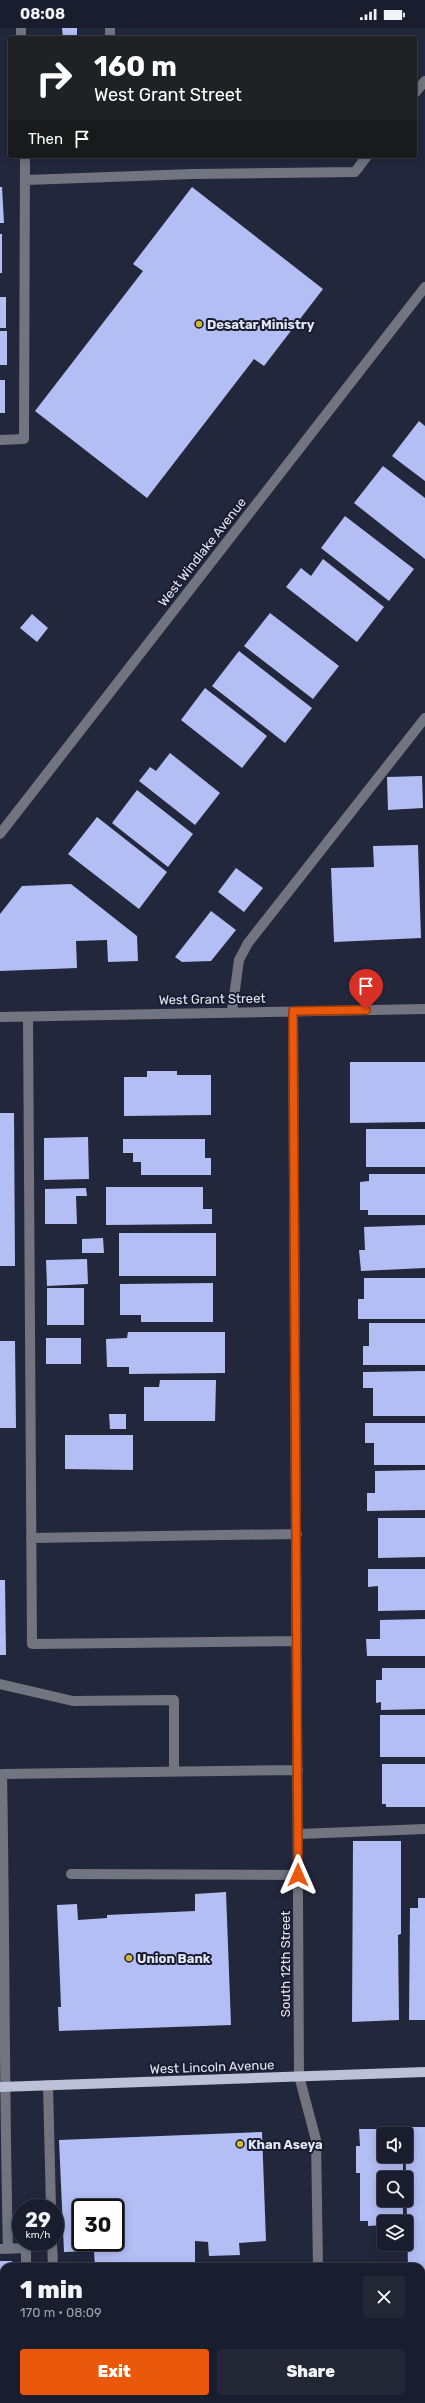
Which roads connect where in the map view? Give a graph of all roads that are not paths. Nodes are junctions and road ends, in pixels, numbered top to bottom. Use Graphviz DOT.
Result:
graph roads {
  1 [pos="425,81"];
  2 [pos="417,91"];
  3 [pos="25,158"];
  4 [pos="366,158"];
  5 [pos="26,180"];
  6 [pos="425,287"];
  7 [pos="0,440"];
  8 [pos="425,718"];
  9 [pos="0,834"];
  10 [pos="425,1009"];
  11 [pos="232,1011"];
  12 [pos="293,1011"];
  13 [pos="0,1017"];
  14 [pos="28,1017"];
  15 [pos="297,1534"];
  16 [pos="32,1538"];
  17 [pos="297,1641"];
  18 [pos="0,1684"];
  19 [pos="1,1770"];
  20 [pos="298,1770"];
  21 [pos="174,1772"];
  22 [pos="425,1829"];
  23 [pos="299,1834"];
  24 [pos="71,1874"];
  25 [pos="298,1875"];
  26 [pos="3,1973"];
  27 [pos="425,2072"];
  28 [pos="299,2076"];
  29 [pos="48,2085"];
  30 [pos="2,2087"];
  31 [pos="51,2199"];
  32 [pos="4,2249"];
  33 [pos="52,2251"];
  34 [pos="26,2263"];
  35 [pos="53,2263"];
  36 [pos="318,2263"];
  1 -- 2 [label="street"];
  3 -- 5 [label="street"];
  4 -- 5 [label="street"];
  5 -- 7 [label="street"];
  6 -- 9 [label="street, West Windlake Avenue"];
  8 -- 11 [label="street"];
  10 -- 12 [label="street, West Grant Street"];
  11 -- 12 [label="street, West Grant Street"];
  11 -- 14 [label="street, West Grant Street"];
  12 -- 15 [label="street, South 12th Street"];
  13 -- 14 [label="street, West Grant Street"];
  14 -- 16 [label="street"];
  15 -- 16 [label="street"];
  15 -- 17 [label="street, South 12th Street"];
  16 -- 17 [label="street"];
  17 -- 20 [label="street, South 12th Street"];
  18 -- 21 [label="street"];
  19 -- 21 [label="street"];
  19 -- 26 [label="street"];
  20 -- 21 [label="street"];
  20 -- 23 [label="street, South 12th Street"];
  22 -- 23 [label="street"];
  23 -- 25 [label="street, South 12th Street"];
  24 -- 25 [label="street"];
  25 -- 28 [label="street, South 12th Street"];
  26 -- 30 [label="street"];
  27 -- 28 [label="main road, West Lincoln Avenue"];
  28 -- 29 [label="main road, West Lincoln Avenue"];
  28 -- 36 [label="street, South 12th Street"];
  29 -- 30 [label="main road, West Lincoln Avenue"];
  29 -- 31 [label="street"];
  30 -- 32 [label="street"];
  32 -- 34 [label="street"];
  33 -- 35 [label="street"];
}
